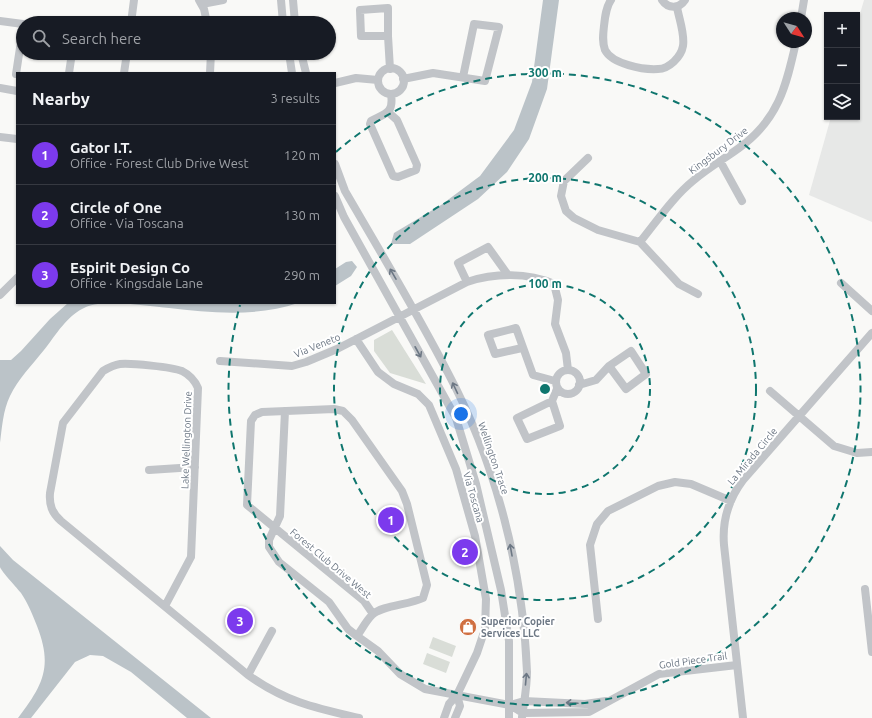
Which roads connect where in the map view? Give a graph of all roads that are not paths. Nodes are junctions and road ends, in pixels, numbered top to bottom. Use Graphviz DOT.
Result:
graph roads {
  1 [pos="134,0"];
  2 [pos="223,0"];
  3 [pos="281,0"];
  4 [pos="293,0"];
  5 [pos="611,0"];
  6 [pos="662,0"];
  7 [pos="685,0"];
  8 [pos="804,0"];
  9 [pos="200,2"];
  10 [pos="677,7"];
  11 [pos="802,12"];
  12 [pos="132,16"];
  13 [pos="204,16"];
  14 [pos="283,16"];
  15 [pos="294,16"];
  16 [pos="0,21"];
  17 [pos="16,23"];
  18 [pos="388,36"];
  19 [pos="795,48"];
  20 [pos="18,60"];
  21 [pos="71,60"];
  22 [pos="126,60"];
  23 [pos="211,60"];
  24 [pos="290,60"];
  25 [pos="303,60"];
  26 [pos="390,69"];
  27 [pos="16,72"];
  28 [pos="69,72"];
  29 [pos="124,72"];
  30 [pos="210,72"];
  31 [pos="292,72"];
  32 [pos="306,72"];
  33 [pos="463,77"];
  34 [pos="403,78"];
  35 [pos="378,80"];
  36 [pos="336,83"];
  37 [pos="0,88"];
  38 [pos="16,91"];
  39 [pos="391,94"];
  40 [pos="388,112"];
  41 [pos="0,137"];
  42 [pos="16,139"];
  43 [pos="588,158"];
  44 [pos="720,161"];
  45 [pos="336,167"];
  46 [pos="336,198"];
  47 [pos="742,200"];
  48 [pos="640,242"];
  49 [pos="508,275"];
  50 [pos="16,279"];
  51 [pos="467,282"];
  52 [pos="841,283"];
  53 [pos="698,294"];
  54 [pos="0,295"];
  55 [pos="872,310"];
  56 [pos="413,311"];
  57 [pos="399,318"];
  58 [pos="872,333"];
  59 [pos="356,339"];
  60 [pos="522,348"];
  61 [pos="220,360"];
  62 [pos="609,366"];
  63 [pos="568,370"];
  64 [pos="556,385"];
  65 [pos="580,385"];
  66 [pos="770,392"];
  67 [pos="552,401"];
  68 [pos="284,411"];
  69 [pos="799,417"];
  70 [pos="872,452"];
  71 [pos="195,467"];
  72 [pos="149,470"];
  73 [pos="730,501"];
  74 [pos="274,528"];
  75 [pos="865,589"];
  76 [pos="165,606"];
  77 [pos="373,614"];
  78 [pos="598,619"];
  79 [pos="272,631"];
  80 [pos="357,636"];
  81 [pos="872,652"];
  82 [pos="737,665"];
  83 [pos="248,674"];
  84 [pos="457,695"];
  85 [pos="611,700"];
  86 [pos="524,701"];
  87 [pos="510,705"];
  88 [pos="522,716"];
  89 [pos="359,718"];
  90 [pos="444,718"];
  91 [pos="455,718"];
  92 [pos="509,718"];
  93 [pos="743,718"];
  1 -- 12 [label="street"];
  2 -- 9 [label="street"];
  3 -- 14 [label="street"];
  4 -- 15 [label="street"];
  5 -- 10 [label="street"];
  6 -- 10 [label="street"];
  7 -- 10 [label="street"];
  8 -- 11 [label="street"];
  9 -- 13 [label="street"];
  16 -- 17 [label="street"];
  18 -- 18 [label="street"];
  18 -- 26 [label="street"];
  19 -- 44 [label="street, Kingsbury Drive"];
  20 -- 27 [label="street"];
  21 -- 28 [label="street"];
  22 -- 29 [label="street"];
  23 -- 30 [label="street"];
  24 -- 31 [label="street"];
  25 -- 32 [label="street"];
  26 -- 34 [label="street"];
  26 -- 35 [label="street"];
  33 -- 33 [label="street"];
  33 -- 34 [label="street"];
  34 -- 39 [label="street"];
  35 -- 36 [label="street"];
  35 -- 39 [label="street"];
  37 -- 38 [label="street"];
  39 -- 40 [label="street"];
  40 -- 40 [label="street"];
  41 -- 42 [label="street"];
  43 -- 48 [label="street"];
  44 -- 47 [label="street"];
  44 -- 48 [label="street, Kingsbury Drive"];
  56 -- 45 [label="street, Wellington Trace, one-way"];
  46 -- 57 [label="street"];
  48 -- 53 [label="street"];
  49 -- 51 [label="street, Via Veneto"];
  49 -- 51 [label="street"];
  49 -- 63 [label="street, Via Veneto"];
  50 -- 54 [label="street"];
  51 -- 56 [label="street, Via Veneto"];
  52 -- 55 [label="street"];
  56 -- 57 [label="street, Via Veneto"];
  86 -- 56 [label="street, Wellington Trace, one-way"];
  57 -- 59 [label="street, Via Veneto"];
  57 -- 87 [label="street, one-way"];
  58 -- 69 [label="street, La Mirada Circle"];
  59 -- 61 [label="street, Via Veneto"];
  59 -- 84 [label="street, Via Toscana"];
  60 -- 64 [label="street"];
  62 -- 62 [label="street"];
  62 -- 65 [label="street"];
  63 -- 64 [label="street"];
  63 -- 65 [label="street"];
  64 -- 65 [label="street"];
  64 -- 67 [label="street"];
  66 -- 69 [label="street"];
  67 -- 67 [label="street"];
  68 -- 74 [label="street"];
  68 -- 74 [label="street, Forest Club Drive West"];
  68 -- 77 [label="street, Forest Club Drive West"];
  69 -- 70 [label="street"];
  69 -- 73 [label="street, La Mirada Circle"];
  71 -- 72 [label="street"];
  71 -- 76 [label="street, Lake Wellington Drive"];
  71 -- 76 [label="street, Lake Wellington Drive"];
  73 -- 78 [label="street"];
  73 -- 82 [label="street, La Mirada Circle"];
  74 -- 77 [label="street, Forest Club Drive West"];
  74 -- 80 [label="street"];
  75 -- 81 [label="street"];
  76 -- 83 [label="street, Lake Wellington Drive"];
  77 -- 80 [label="street"];
  79 -- 83 [label="street"];
  80 -- 84 [label="street"];
  82 -- 85 [label="street, Gold Piece Trail"];
  82 -- 93 [label="street, La Mirada Circle"];
  83 -- 89 [label="street, Lake Wellington Drive"];
  84 -- 87 [label="street"];
  84 -- 90 [label="street"];
  84 -- 91 [label="street"];
  85 -- 86 [label="street, Gold Piece Trail, one-way"];
  85 -- 88 [label="street, Gold Piece Trail"];
  86 -- 87 [label="street, Gold Piece Trail"];
  86 -- 88 [label="street, Wellington Trace"];
  87 -- 88 [label="street"];
  87 -- 92 [label="street"];
}
